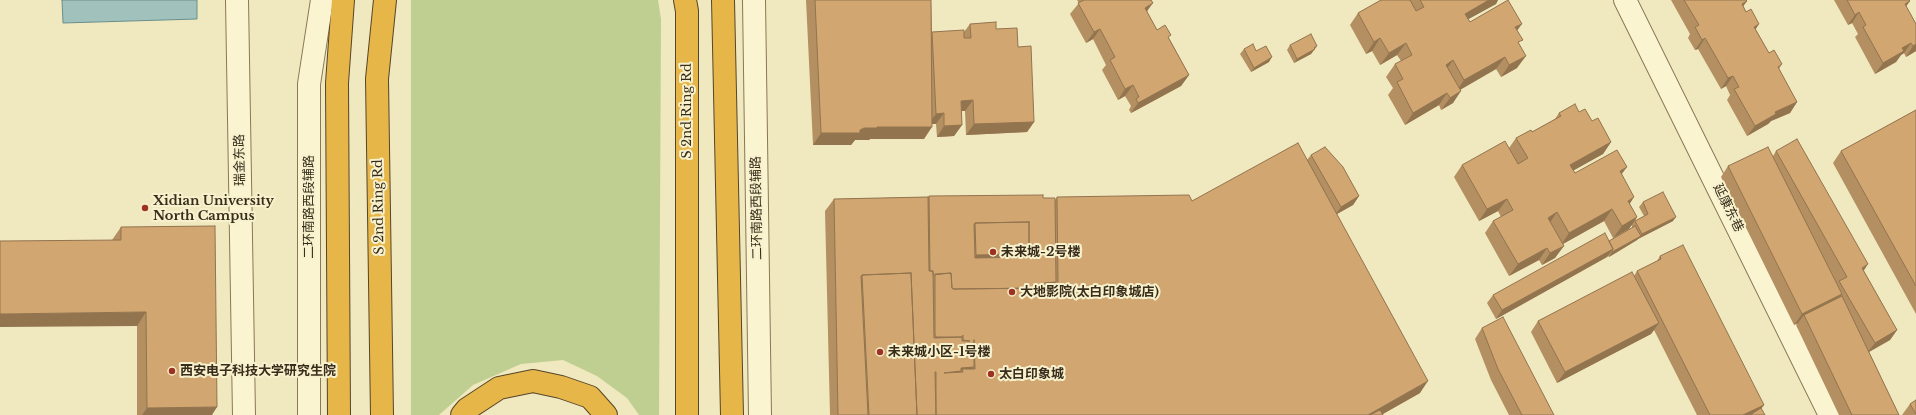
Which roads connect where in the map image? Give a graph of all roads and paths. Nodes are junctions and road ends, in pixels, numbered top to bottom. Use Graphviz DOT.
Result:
graph roads {
  1 [pos="237,0"];
  2 [pos="322,0"];
  3 [pos="343,0"];
  4 [pos="356,0"];
  5 [pos="385,0"];
  6 [pos="754,0"];
  7 [pos="1625,0"];
  8 [pos="723,2"];
  9 [pos="686,6"];
  10 [pos="337,83"];
  11 [pos="244,415"];
  12 [pos="309,415"];
  13 [pos="339,415"];
  14 [pos="382,415"];
  15 [pos="462,415"];
  16 [pos="606,415"];
  17 [pos="687,415"];
  18 [pos="732,415"];
  19 [pos="760,415"];
  20 [pos="1830,415"];
  1 -- 11 [label="street, 瑞金东路"];
  2 -- 12 [label="street, 二环南路西段辅路"];
  3 -- 10 [label="highway"];
  4 -- 10 [label="highway"];
  5 -- 14 [label="highway, S 2nd Ring Rd"];
  6 -- 19 [label="street, 二环南路西段辅路"];
  7 -- 20 [label="street, 延康东巷"];
  8 -- 18 [label="highway"];
  9 -- 17 [label="highway, S 2nd Ring Rd"];
  10 -- 13 [label="highway"];
  15 -- 16 [label="highway"];
}
